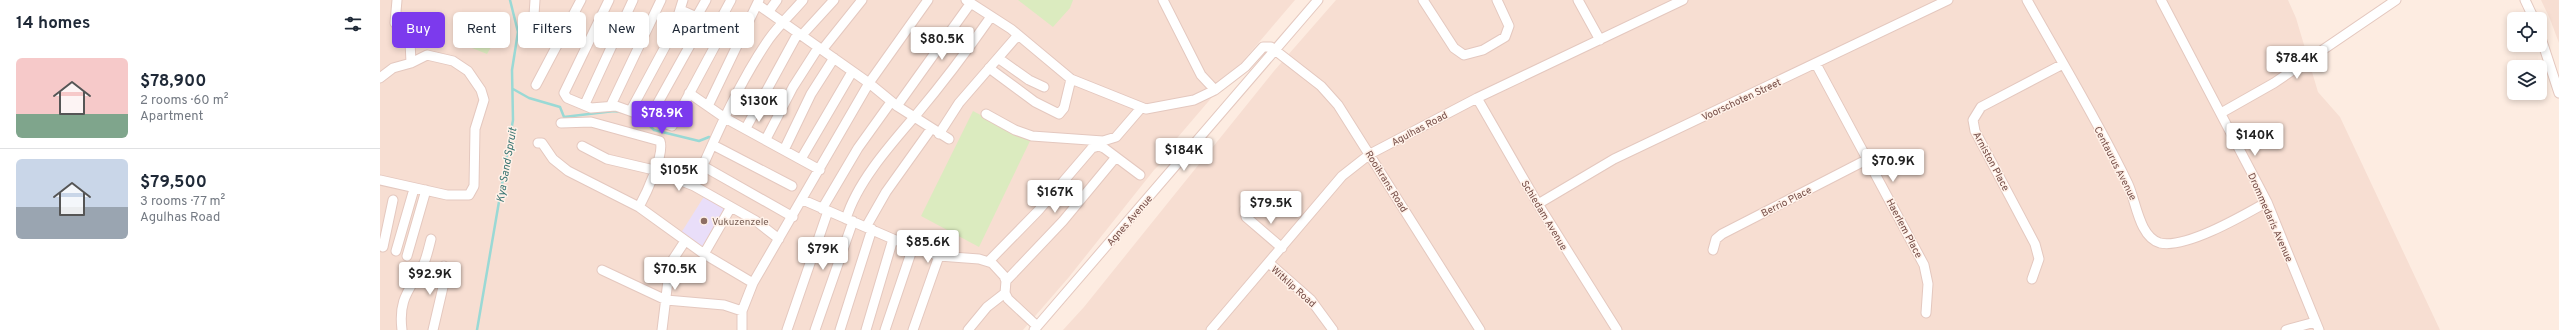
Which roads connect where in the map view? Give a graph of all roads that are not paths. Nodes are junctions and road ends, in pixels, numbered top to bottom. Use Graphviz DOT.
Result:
graph roads {
  1 [pos="397,0"];
  2 [pos="535,0"];
  3 [pos="581,0"];
  4 [pos="609,0"];
  5 [pos="633,0"];
  6 [pos="661,0"];
  7 [pos="683,0"];
  8 [pos="706,0"];
  9 [pos="731,0"];
  10 [pos="777,0"];
  11 [pos="803,0"];
  12 [pos="834,0"];
  13 [pos="862,0"];
  14 [pos="928,0"];
  15 [pos="1163,0"];
  16 [pos="1318,0"];
  17 [pos="1423,0"];
  18 [pos="1497,0"];
  19 [pos="1578,0"];
  20 [pos="1683,0"];
  21 [pos="1948,0"];
  22 [pos="2027,0"];
  23 [pos="2161,0"];
  24 [pos="2396,0"];
  25 [pos="2525,0"];
  26 [pos="758,2"];
  27 [pos="968,2"];
  28 [pos="681,10"];
  29 [pos="769,11"];
  30 [pos="534,12"];
  31 [pos="686,12"];
  32 [pos="702,12"];
  33 [pos="726,12"];
  34 [pos="753,12"];
  35 [pos="2531,12"];
  36 [pos="990,18"];
  37 [pos="785,22"];
  38 [pos="800,34"];
  39 [pos="1018,35"];
  40 [pos="1600,40"];
  41 [pos="685,48"];
  42 [pos="710,48"];
  43 [pos="736,48"];
  44 [pos="820,49"];
  45 [pos="1275,50"];
  46 [pos="2546,52"];
  47 [pos="834,58"];
  48 [pos="998,58"];
  49 [pos="411,63"];
  50 [pos="1816,64"];
  51 [pos="2062,64"];
  52 [pos="989,68"];
  53 [pos="852,72"];
  54 [pos="380,78"];
  55 [pos="1071,79"];
  56 [pos="869,83"];
  57 [pos="536,85"];
  58 [pos="1044,87"];
  59 [pos="1215,90"];
  60 [pos="688,93"];
  61 [pos="2559,93"];
  62 [pos="1477,98"];
  63 [pos="585,104"];
  64 [pos="894,104"];
  65 [pos="611,106"];
  66 [pos="708,106"];
  67 [pos="1141,108"];
  68 [pos="630,110"];
  69 [pos="2221,113"];
  70 [pos="986,114"];
  71 [pos="650,117"];
  72 [pos="914,117"];
  73 [pos="725,118"];
  74 [pos="561,122"];
  75 [pos="746,128"];
  76 [pos="931,129"];
  77 [pos="939,134"];
  78 [pos="766,139"];
  79 [pos="948,139"];
  80 [pos="538,143"];
  81 [pos="713,145"];
  82 [pos="582,146"];
  83 [pos="784,150"];
  84 [pos="1370,154"];
  85 [pos="1116,157"];
  86 [pos="801,159"];
  87 [pos="1868,159"];
  88 [pos="703,166"];
  89 [pos="654,170"];
  90 [pos="820,170"];
  91 [pos="1140,175"];
  92 [pos="380,180"];
  93 [pos="694,186"];
  94 [pos="792,186"];
  95 [pos="414,189"];
  96 [pos="426,190"];
  97 [pos="393,200"];
  98 [pos="803,200"];
  99 [pos="2267,202"];
  100 [pos="1538,204"];
  101 [pos="639,207"];
  102 [pos="731,207"];
  103 [pos="1245,209"];
  104 [pos="825,210"];
  105 [pos="793,217"];
  106 [pos="849,220"];
  107 [pos="869,228"];
  108 [pos="432,239"];
  109 [pos="779,239"];
  110 [pos="893,240"];
  111 [pos="685,241"];
  112 [pos="381,246"];
  113 [pos="913,247"];
  114 [pos="1282,248"];
  115 [pos="1713,250"];
  116 [pos="396,251"];
  117 [pos="704,254"];
  118 [pos="407,256"];
  119 [pos="939,256"];
  120 [pos="989,261"];
  121 [pos="424,262"];
  122 [pos="1269,263"];
  123 [pos="444,266"];
  124 [pos="602,270"];
  125 [pos="2032,278"];
  126 [pos="1006,281"];
  127 [pos="753,283"];
  128 [pos="1005,293"];
  129 [pos="666,300"];
  130 [pos="742,311"];
  131 [pos="1926,313"];
  132 [pos="2317,326"];
  133 [pos="1036,328"];
  134 [pos="402,330"];
  135 [pos="433,330"];
  136 [pos="662,330"];
  137 [pos="742,330"];
  138 [pos="787,330"];
  139 [pos="815,330"];
  140 [pos="840,330"];
  141 [pos="866,330"];
  142 [pos="885,330"];
  143 [pos="913,330"];
  144 [pos="968,330"];
  145 [pos="1210,330"];
  146 [pos="1333,330"];
  147 [pos="1480,330"];
  148 [pos="1617,330"];
  149 [pos="2286,330"];
  1 -- 49 [label="street"];
  2 -- 30 [label="street"];
  3 -- 57 [label="street"];
  4 -- 63 [label="street"];
  5 -- 63 [label="street"];
  6 -- 65 [label="street"];
  7 -- 28 [label="street"];
  8 -- 32 [label="street"];
  9 -- 33 [label="street"];
  10 -- 29 [label="street"];
  11 -- 37 [label="street"];
  12 -- 38 [label="street"];
  13 -- 44 [label="street"];
  14 -- 56 [label="street"];
  15 -- 59 [label="street"];
  16 -- 45 [label="street, Agnes Avenue"];
  17 -- 18 [label="street"];
  19 -- 40 [label="street"];
  20 -- 40 [label="street, Agulhas Road"];
  21 -- 50 [label="street, Voorschoten Street"];
  22 -- 51 [label="street, Centaurus Avenue"];
  23 -- 69 [label="street, Drommedaris Avenue"];
  24 -- 69 [label="street"];
  25 -- 35 [label="street"];
  26 -- 29 [label="street"];
  26 -- 34 [label="street"];
  27 -- 36 [label="street"];
  27 -- 64 [label="street"];
  28 -- 31 [label="street"];
  28 -- 68 [label="street"];
  29 -- 37 [label="street"];
  36 -- 39 [label="street"];
  36 -- 72 [label="street"];
  37 -- 38 [label="street"];
  37 -- 73 [label="street"];
  38 -- 44 [label="street"];
  38 -- 75 [label="street"];
  39 -- 48 [label="street"];
  39 -- 55 [label="street"];
  40 -- 62 [label="street, Agulhas Road"];
  41 -- 71 [label="street"];
  42 -- 60 [label="street"];
  43 -- 66 [label="street"];
  44 -- 47 [label="street"];
  44 -- 78 [label="street"];
  45 -- 59 [label="street"];
  45 -- 84 [label="street, Rooikrans Road"];
  45 -- 133 [label="street, Agnes Avenue"];
  46 -- 61 [label="street"];
  47 -- 53 [label="street"];
  47 -- 83 [label="street"];
  48 -- 52 [label="street"];
  48 -- 58 [label="street"];
  49 -- 54 [label="street"];
  49 -- 96 [label="street"];
  50 -- 87 [label="street, Haerlem Place"];
  50 -- 100 [label="street, Voorschoten Street"];
  51 -- 99 [label="street, Centaurus Avenue"];
  51 -- 125 [label="street, Arniston Place"];
  52 -- 55 [label="street"];
  52 -- 77 [label="street"];
  53 -- 56 [label="street"];
  53 -- 86 [label="street"];
  55 -- 67 [label="street"];
  56 -- 64 [label="street"];
  56 -- 90 [label="street"];
  59 -- 67 [label="street"];
  60 -- 66 [label="street"];
  60 -- 71 [label="street"];
  62 -- 84 [label="street, Agulhas Road"];
  62 -- 100 [label="street, Schiedam Avenue"];
  63 -- 65 [label="street"];
  64 -- 72 [label="street"];
  64 -- 104 [label="street"];
  65 -- 68 [label="street"];
  66 -- 73 [label="street"];
  67 -- 70 [label="street"];
  68 -- 71 [label="street"];
  69 -- 99 [label="street, Drommedaris Avenue"];
  72 -- 76 [label="street"];
  72 -- 106 [label="street"];
  73 -- 75 [label="street"];
  73 -- 81 [label="street"];
  74 -- 89 [label="street"];
  75 -- 78 [label="street"];
  76 -- 77 [label="street"];
  76 -- 107 [label="street"];
  77 -- 79 [label="street"];
  78 -- 83 [label="street"];
  80 -- 101 [label="street"];
  81 -- 88 [label="street"];
  81 -- 94 [label="street"];
  82 -- 89 [label="street"];
  83 -- 86 [label="street"];
  84 -- 114 [label="street, Agulhas Road"];
  84 -- 147 [label="street, Rooikrans Road"];
  85 -- 91 [label="street"];
  85 -- 120 [label="street"];
  85 -- 126 [label="street"];
  86 -- 90 [label="street"];
  87 -- 115 [label="street, Berrio Place"];
  87 -- 131 [label="street, Haerlem Place"];
  88 -- 93 [label="street"];
  88 -- 105 [label="street"];
  89 -- 93 [label="street"];
  89 -- 101 [label="street"];
  90 -- 98 [label="street"];
  92 -- 95 [label="street"];
  93 -- 102 [label="street"];
  95 -- 96 [label="street"];
  95 -- 116 [label="street"];
  96 -- 118 [label="street"];
  97 -- 112 [label="street"];
  98 -- 104 [label="street"];
  98 -- 105 [label="street"];
  99 -- 132 [label="street, Drommedaris Avenue"];
  100 -- 148 [label="street, Schiedam Avenue"];
  101 -- 111 [label="street"];
  102 -- 109 [label="street"];
  102 -- 117 [label="street"];
  103 -- 114 [label="street"];
  104 -- 106 [label="street"];
  104 -- 138 [label="street"];
  105 -- 109 [label="street"];
  106 -- 107 [label="street"];
  106 -- 139 [label="street"];
  107 -- 110 [label="street"];
  107 -- 140 [label="street"];
  108 -- 121 [label="street"];
  109 -- 127 [label="street"];
  110 -- 113 [label="street"];
  110 -- 141 [label="street"];
  111 -- 117 [label="street"];
  111 -- 129 [label="street"];
  112 -- 116 [label="street"];
  113 -- 119 [label="street"];
  113 -- 142 [label="street"];
  114 -- 122 [label="street, Agulhas Road"];
  116 -- 118 [label="street"];
  117 -- 127 [label="street"];
  118 -- 121 [label="street"];
  119 -- 120 [label="street"];
  119 -- 143 [label="street"];
  120 -- 126 [label="street"];
  121 -- 134 [label="street"];
  122 -- 145 [label="street, Agulhas Road"];
  122 -- 146 [label="street, Witklip Road"];
  123 -- 135 [label="street"];
  124 -- 129 [label="street"];
  126 -- 128 [label="street"];
  127 -- 130 [label="street"];
  128 -- 133 [label="street"];
  128 -- 144 [label="street"];
  129 -- 130 [label="street"];
  129 -- 136 [label="street"];
  130 -- 137 [label="street"];
  132 -- 149 [label="street"];
}
